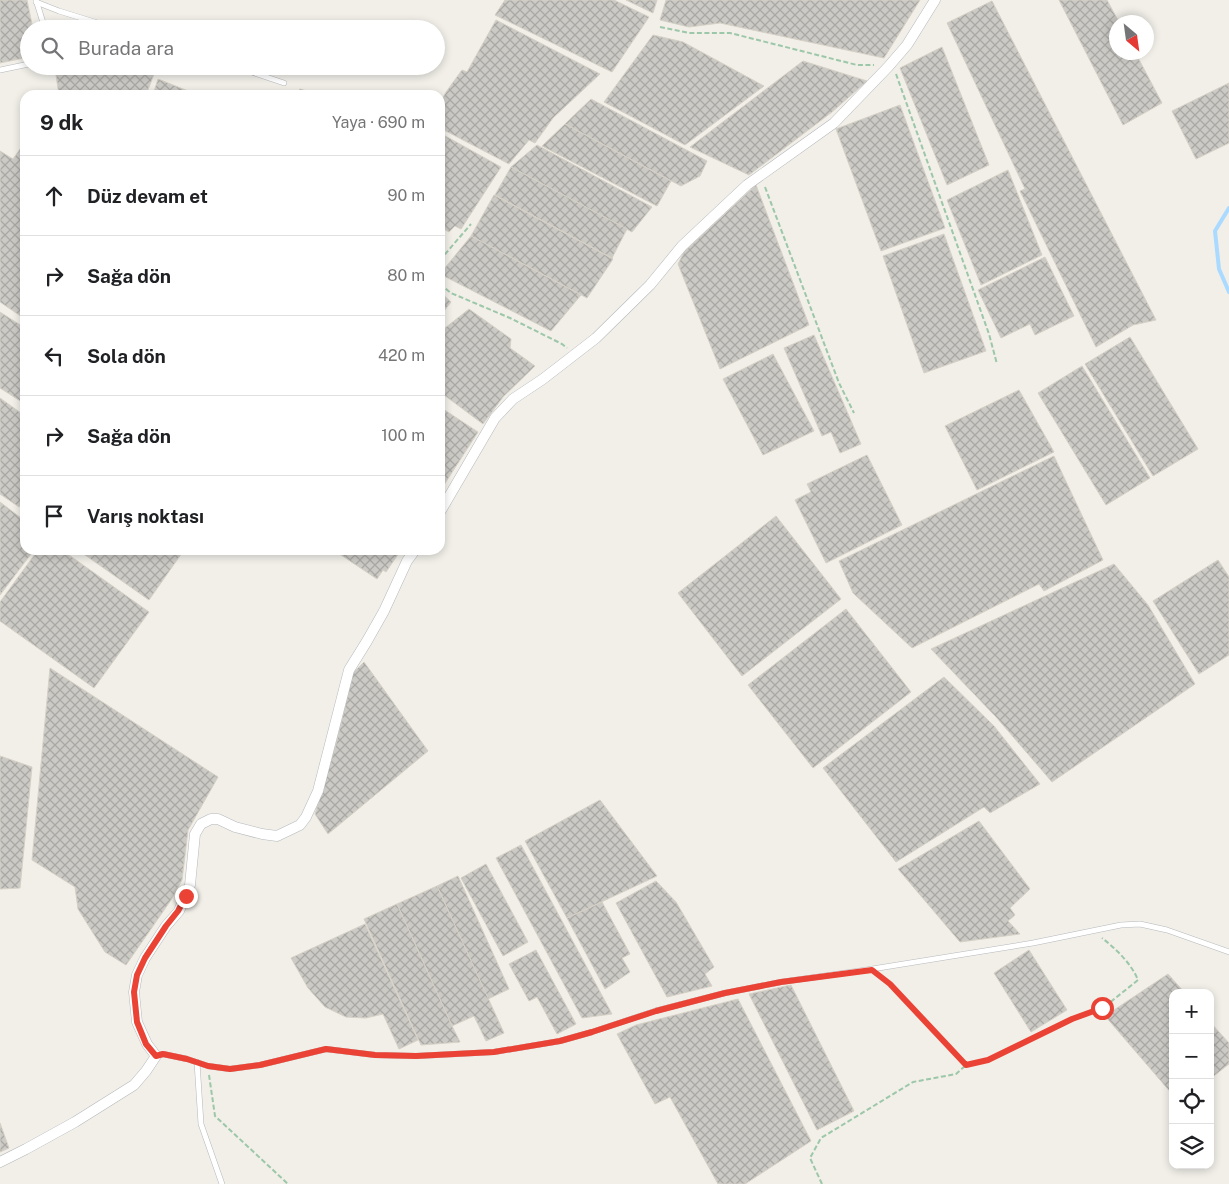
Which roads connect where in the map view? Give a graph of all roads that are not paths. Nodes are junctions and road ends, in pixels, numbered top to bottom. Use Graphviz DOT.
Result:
graph roads {
  1 [pos="935,0"];
  2 [pos="36,1"];
  3 [pos="42,20"];
  4 [pos="89,20"];
  5 [pos="20,66"];
  6 [pos="0,70"];
  7 [pos="260,75"];
  8 [pos="284,83"];
  9 [pos="445,503"];
  10 [pos="411,555"];
  11 [pos="1229,952"];
  12 [pos="156,1056"];
  13 [pos="197,1062"];
  14 [pos="0,1162"];
  15 [pos="222,1184"];
  1 -- 9 [label="street"];
  2 -- 3 [label="lane"];
  2 -- 4 [label="lane"];
  5 -- 6 [label="lane"];
  7 -- 8 [label="lane"];
  10 -- 12 [label="street"];
  11 -- 13 [label="lane"];
  12 -- 13 [label="lane"];
  12 -- 14 [label="street"];
  13 -- 15 [label="lane"];
}
